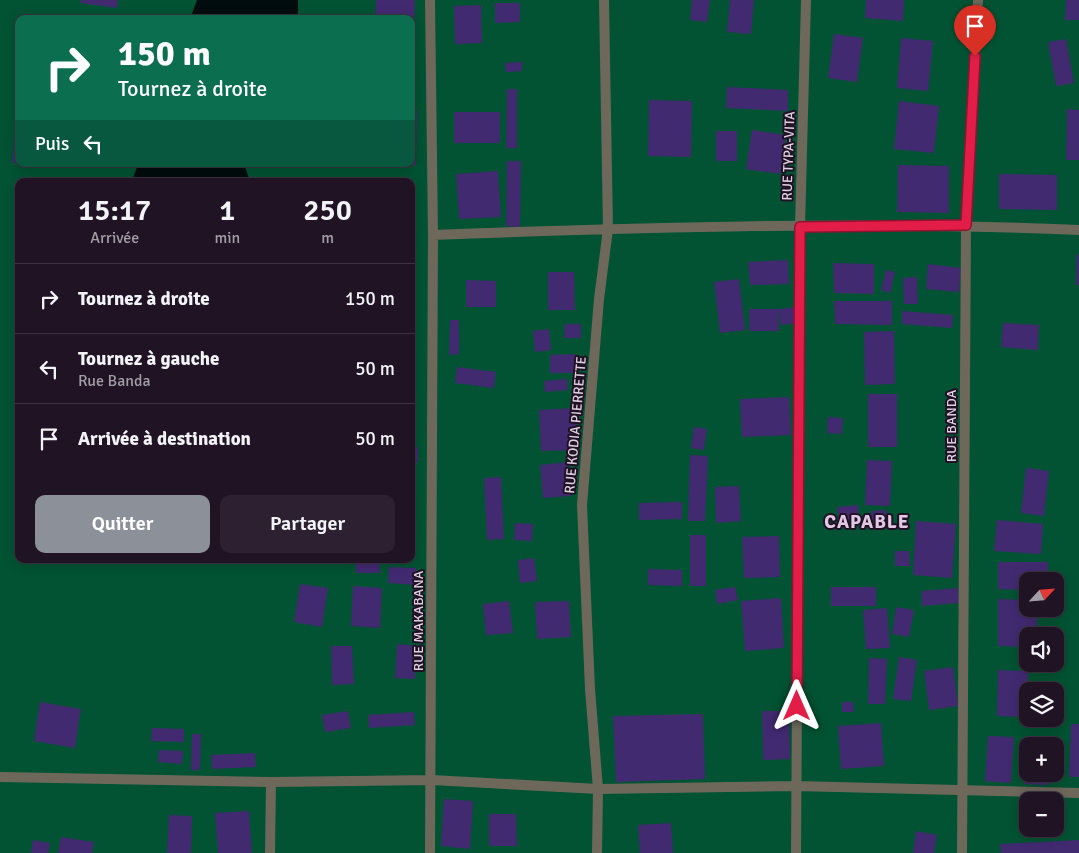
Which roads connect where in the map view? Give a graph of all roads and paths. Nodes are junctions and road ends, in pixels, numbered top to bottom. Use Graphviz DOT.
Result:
graph roads {
  1 [pos="430,0"];
  2 [pos="604,0"];
  3 [pos="806,0"];
  4 [pos="978,0"];
  5 [pos="966,225"];
  6 [pos="800,227"];
  7 [pos="608,229"];
  8 [pos="1079,230"];
  9 [pos="433,235"];
  10 [pos="0,777"];
  11 [pos="432,780"];
  12 [pos="271,782"];
  13 [pos="796,786"];
  14 [pos="598,790"];
  15 [pos="962,791"];
  16 [pos="1079,794"];
  17 [pos="270,853"];
  18 [pos="430,853"];
  19 [pos="597,853"];
  20 [pos="796,853"];
  21 [pos="962,853"];
  1 -- 9 [label="street, RUE MAKABANA"];
  2 -- 7 [label="street, RUE KODIA PIERRETTE"];
  3 -- 6 [label="street, RUE TYPA-VITA"];
  4 -- 5 [label="street, RUE BANDA"];
  5 -- 6 [label="street"];
  5 -- 8 [label="street"];
  5 -- 15 [label="street, RUE BANDA"];
  6 -- 7 [label="street"];
  6 -- 13 [label="street, RUE TYPA-VITA"];
  7 -- 9 [label="street"];
  7 -- 14 [label="street, RUE KODIA PIERRETTE"];
  9 -- 11 [label="street, RUE MAKABANA"];
  10 -- 12 [label="street"];
  11 -- 12 [label="street"];
  11 -- 14 [label="street"];
  11 -- 18 [label="street, RUE MAKABANA"];
  12 -- 17 [label="street"];
  13 -- 14 [label="street"];
  13 -- 15 [label="street"];
  13 -- 20 [label="street, RUE TYPA-VITA"];
  14 -- 19 [label="street, RUE KODIA PIERRETTE"];
  15 -- 16 [label="street"];
  15 -- 21 [label="street, RUE BANDA"];
}
